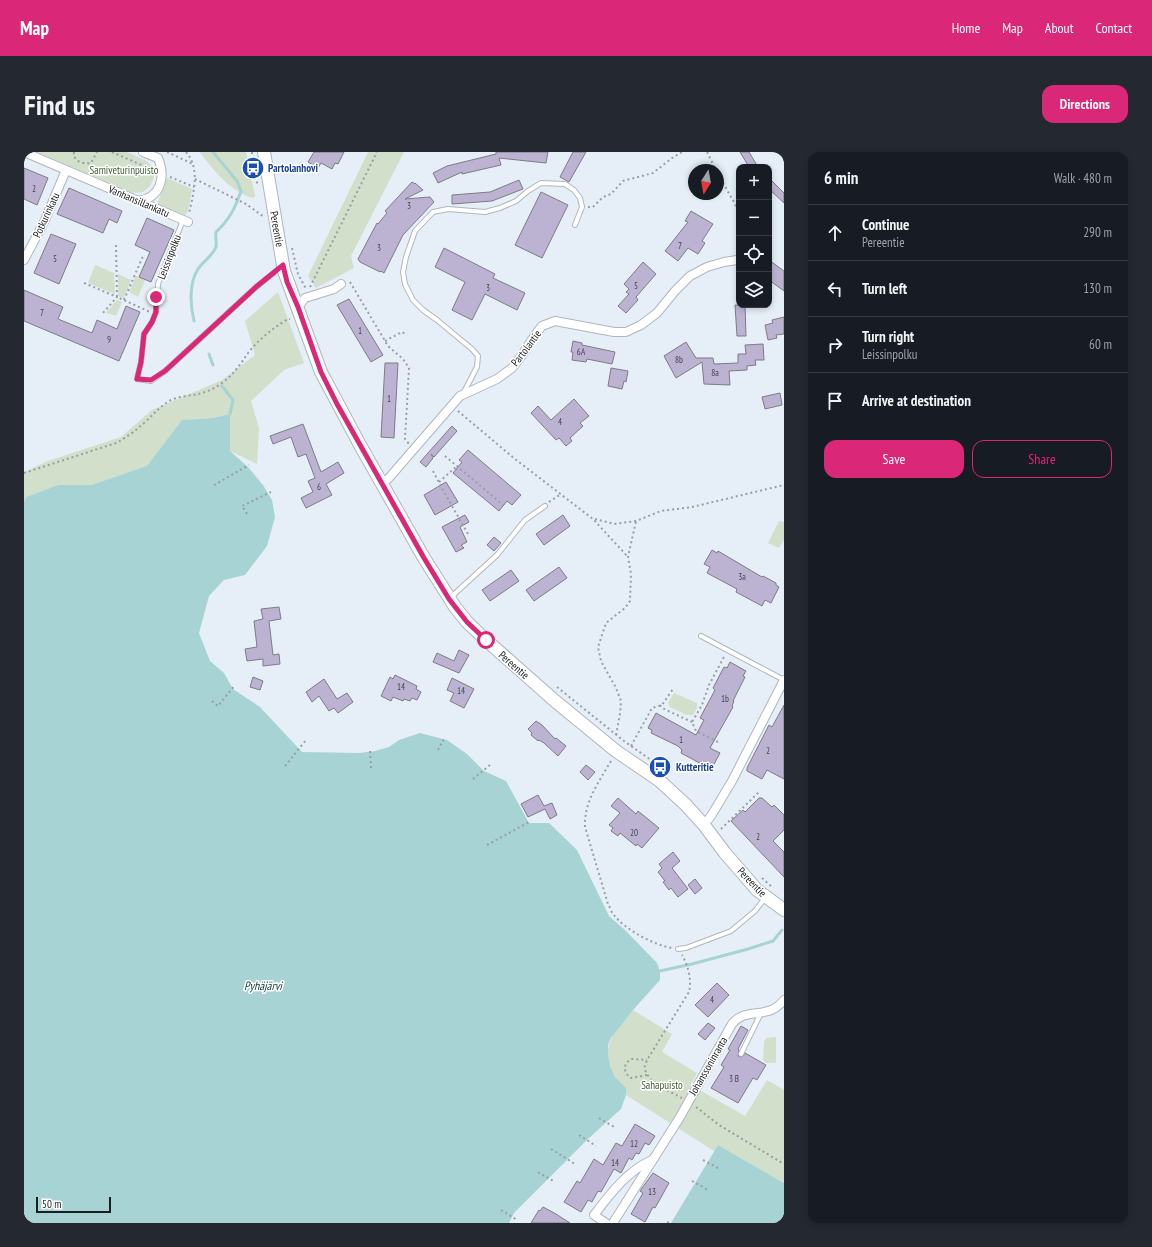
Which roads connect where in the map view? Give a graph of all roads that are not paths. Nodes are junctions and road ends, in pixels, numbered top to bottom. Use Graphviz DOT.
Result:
graph roads {
  1 [pos="24,152"];
  2 [pos="143,152"];
  3 [pos="264,152"];
  4 [pos="66,170"];
  5 [pos="138,201"];
  6 [pos="184,223"];
  7 [pos="575,225"];
  8 [pos="24,260"];
  9 [pos="736,260"];
  10 [pos="283,265"];
  11 [pos="345,282"];
  12 [pos="298,307"];
  13 [pos="463,394"];
  14 [pos="381,482"];
  15 [pos="545,506"];
  16 [pos="449,599"];
  17 [pos="701,636"];
  18 [pos="784,680"];
  19 [pos="707,820"];
  20 [pos="770,893"];
  21 [pos="784,910"];
  22 [pos="678,949"];
  23 [pos="784,1000"];
  24 [pos="761,1013"];
  25 [pos="741,1054"];
  26 [pos="652,1159"];
  27 [pos="606,1223"];
  28 [pos="613,1223"];
  1 -- 4 [label="street, Vanhansillankatu"];
  2 -- 5 [label="street"];
  3 -- 10 [label="street, Pereentie"];
  4 -- 5 [label="street, Vanhansillankatu"];
  4 -- 8 [label="street, Potkurinkatu"];
  5 -- 6 [label="street, Vanhansillankatu"];
  6 -- 10 [label="lane, Leissinpolku"];
  7 -- 13 [label="lane"];
  9 -- 13 [label="street, Partolantie"];
  10 -- 12 [label="street, Pereentie"];
  11 -- 12 [label="street"];
  12 -- 14 [label="street, Pereentie"];
  13 -- 14 [label="street, Partolantie"];
  14 -- 16 [label="street, Pereentie"];
  15 -- 16 [label="lane"];
  16 -- 19 [label="street, Pereentie"];
  17 -- 18 [label="lane"];
  18 -- 19 [label="street"];
  19 -- 20 [label="street, Pereentie"];
  20 -- 21 [label="street, Pereentie"];
  20 -- 22 [label="lane"];
  23 -- 24 [label="street, Johanssoninranta"];
  24 -- 25 [label="lane"];
  24 -- 26 [label="street, Johanssoninranta"];
  26 -- 27 [label="street, Johanssoninranta"];
  26 -- 28 [label="street, Johanssoninranta"];
}
